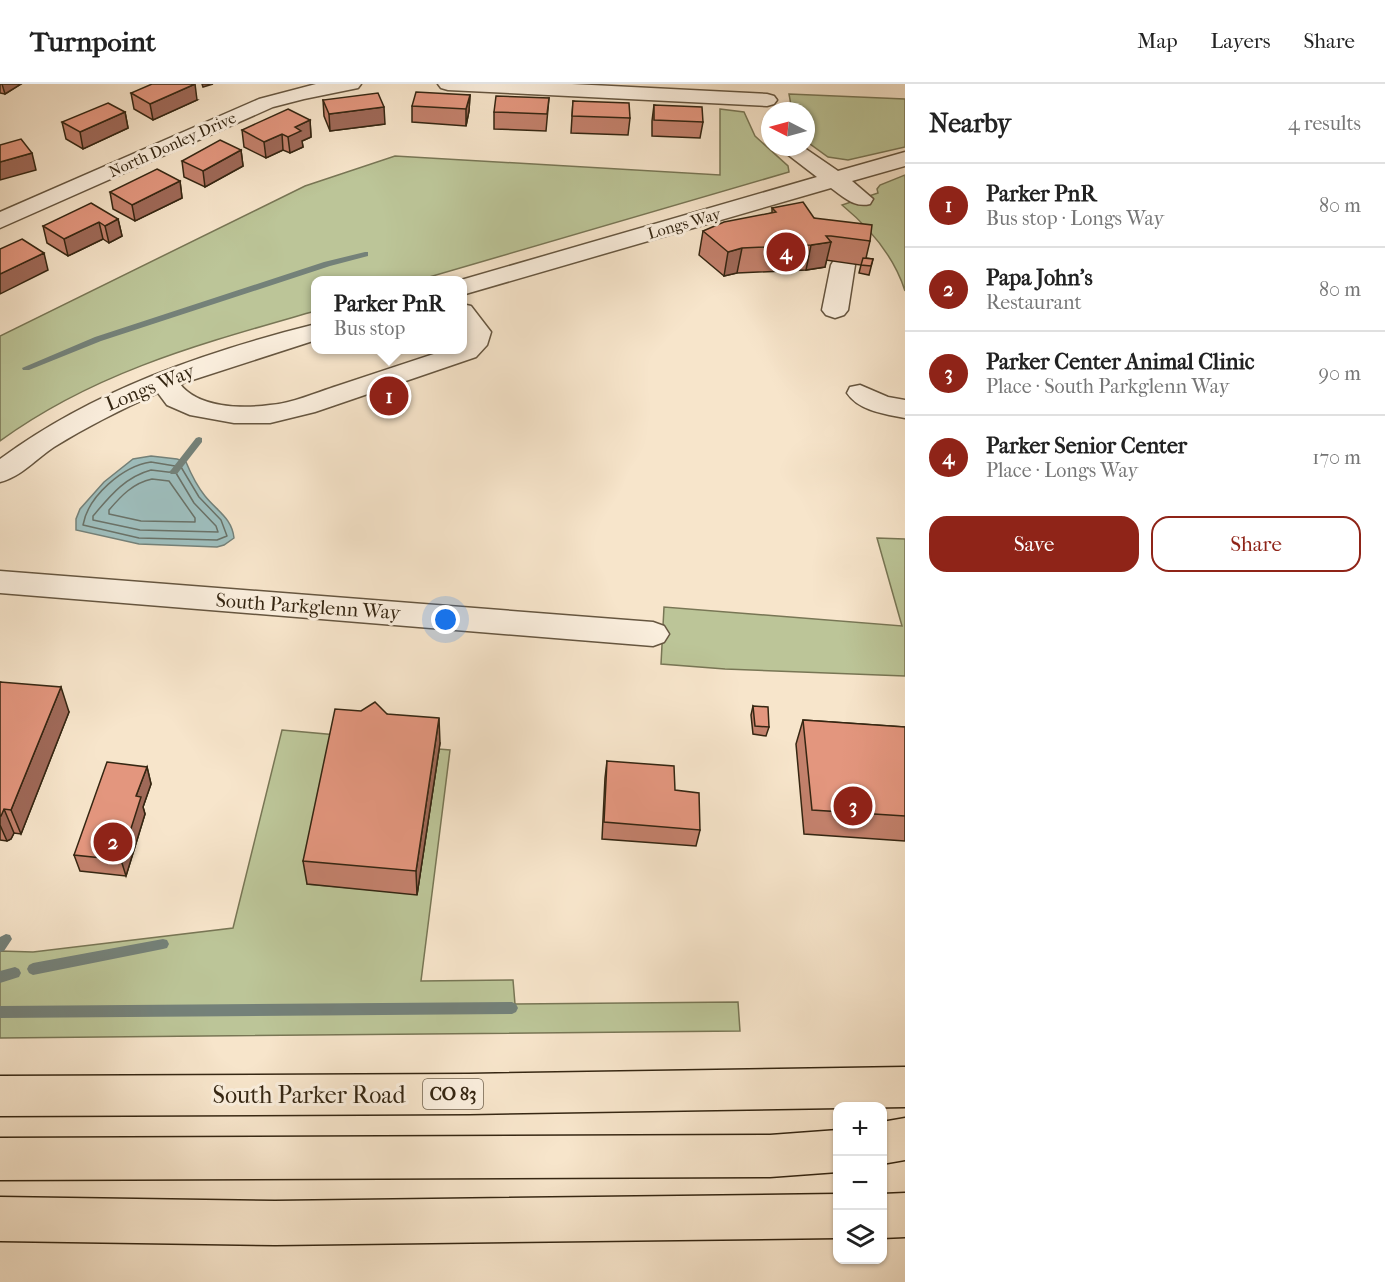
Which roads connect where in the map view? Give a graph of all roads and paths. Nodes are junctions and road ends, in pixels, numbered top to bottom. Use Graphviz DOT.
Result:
graph roads {
  1 [pos="351,84"];
  2 [pos="448,84"];
  3 [pos="471,85"];
  4 [pos="767,101"];
  5 [pos="802,156"];
  6 [pos="905,159"];
  7 [pos="835,180"];
  8 [pos="862,199"];
  9 [pos="0,220"];
  10 [pos="843,266"];
  11 [pos="467,287"];
  12 [pos="836,310"];
  13 [pos="467,318"];
  14 [pos="311,333"];
  15 [pos="467,350"];
  16 [pos="457,354"];
  17 [pos="162,380"];
  18 [pos="860,393"];
  19 [pos="905,409"];
  20 [pos="0,473"];
  21 [pos="0,582"];
  22 [pos="653,634"];
  23 [pos="905,1087"];
  24 [pos="0,1096"];
  25 [pos="905,1139"];
  26 [pos="887,1142"];
  27 [pos="833,1151"];
  28 [pos="0,1159"];
  29 [pos="905,1215"];
  30 [pos="833,1216"];
  31 [pos="887,1216"];
  32 [pos="0,1219"];
  1 -- 9 [label="street, North Donley Drive"];
  2 -- 3 [label="street"];
  3 -- 4 [label="street"];
  5 -- 7 [label="street"];
  6 -- 7 [label="street, Longs Way"];
  7 -- 8 [label="street"];
  7 -- 11 [label="street, Longs Way"];
  10 -- 12 [label="street"];
  13 -- 15 [label="street"];
  14 -- 17 [label="street, Longs Way"];
  16 -- 17 [label="street"];
  17 -- 20 [label="street, Longs Way"];
  18 -- 19 [label="street"];
  21 -- 22 [label="street, South Parkglenn Way"];
  23 -- 24 [label="highway, South Parker Road / CO 83"];
  25 -- 26 [label="highway"];
  27 -- 28 [label="highway"];
  29 -- 31 [label="highway"];
  30 -- 32 [label="highway"];
}
